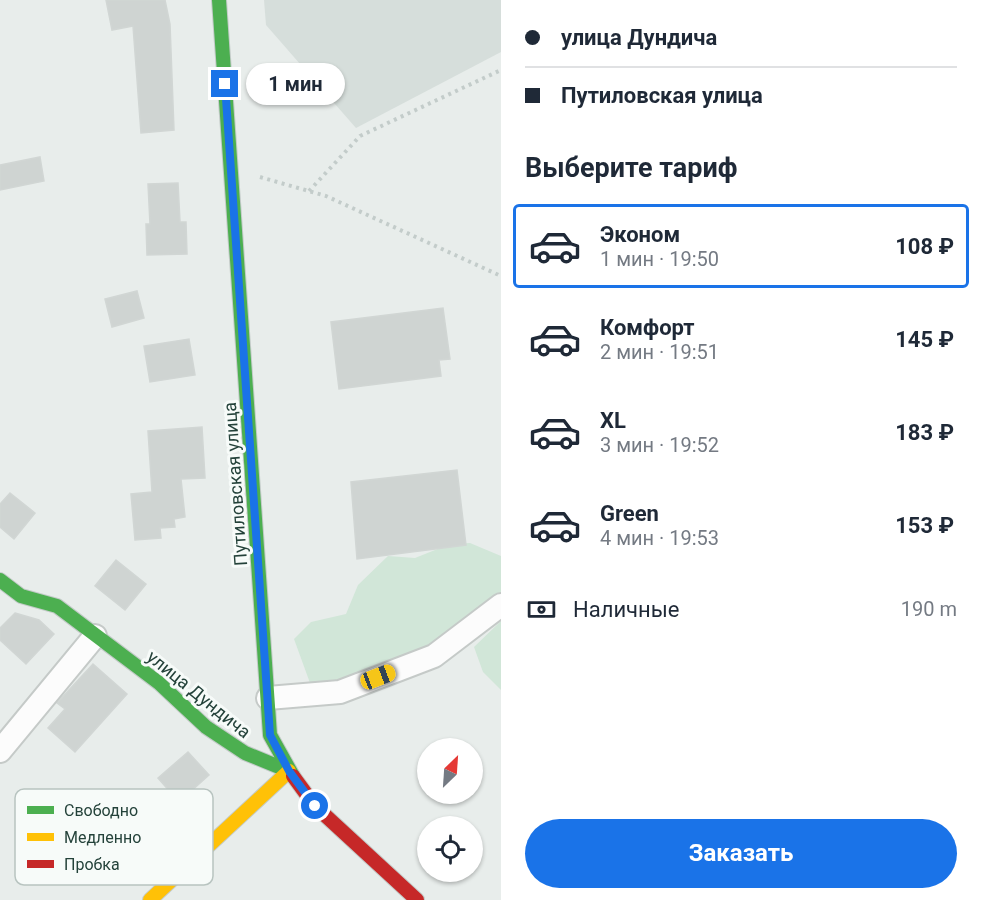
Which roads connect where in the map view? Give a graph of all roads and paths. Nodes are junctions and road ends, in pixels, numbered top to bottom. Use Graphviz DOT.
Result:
graph roads {
  1 [pos="219,0"];
  2 [pos="501,70"];
  3 [pos="230,168"];
  4 [pos="309,191"];
  5 [pos="501,276"];
  6 [pos="0,580"];
  7 [pos="501,605"];
  8 [pos="95,636"];
  9 [pos="268,698"];
  10 [pos="0,751"];
  11 [pos="289,771"];
  12 [pos="213,842"];
  13 [pos="166,885"];
  14 [pos="150,900"];
  15 [pos="417,900"];
  1 -- 3 [label="street, Путиловская улица"];
  2 -- 4 [label="path"];
  3 -- 4 [label="path"];
  3 -- 9 [label="street, Путиловская улица"];
  4 -- 5 [label="path"];
  6 -- 8 [label="street, улица Дундича"];
  7 -- 9 [label="street"];
  8 -- 10 [label="street"];
  8 -- 11 [label="street, улица Дундича"];
  9 -- 11 [label="street, Путиловская улица"];
  11 -- 12 [label="street"];
  11 -- 15 [label="street"];
  13 -- 14 [label="street"];
}
